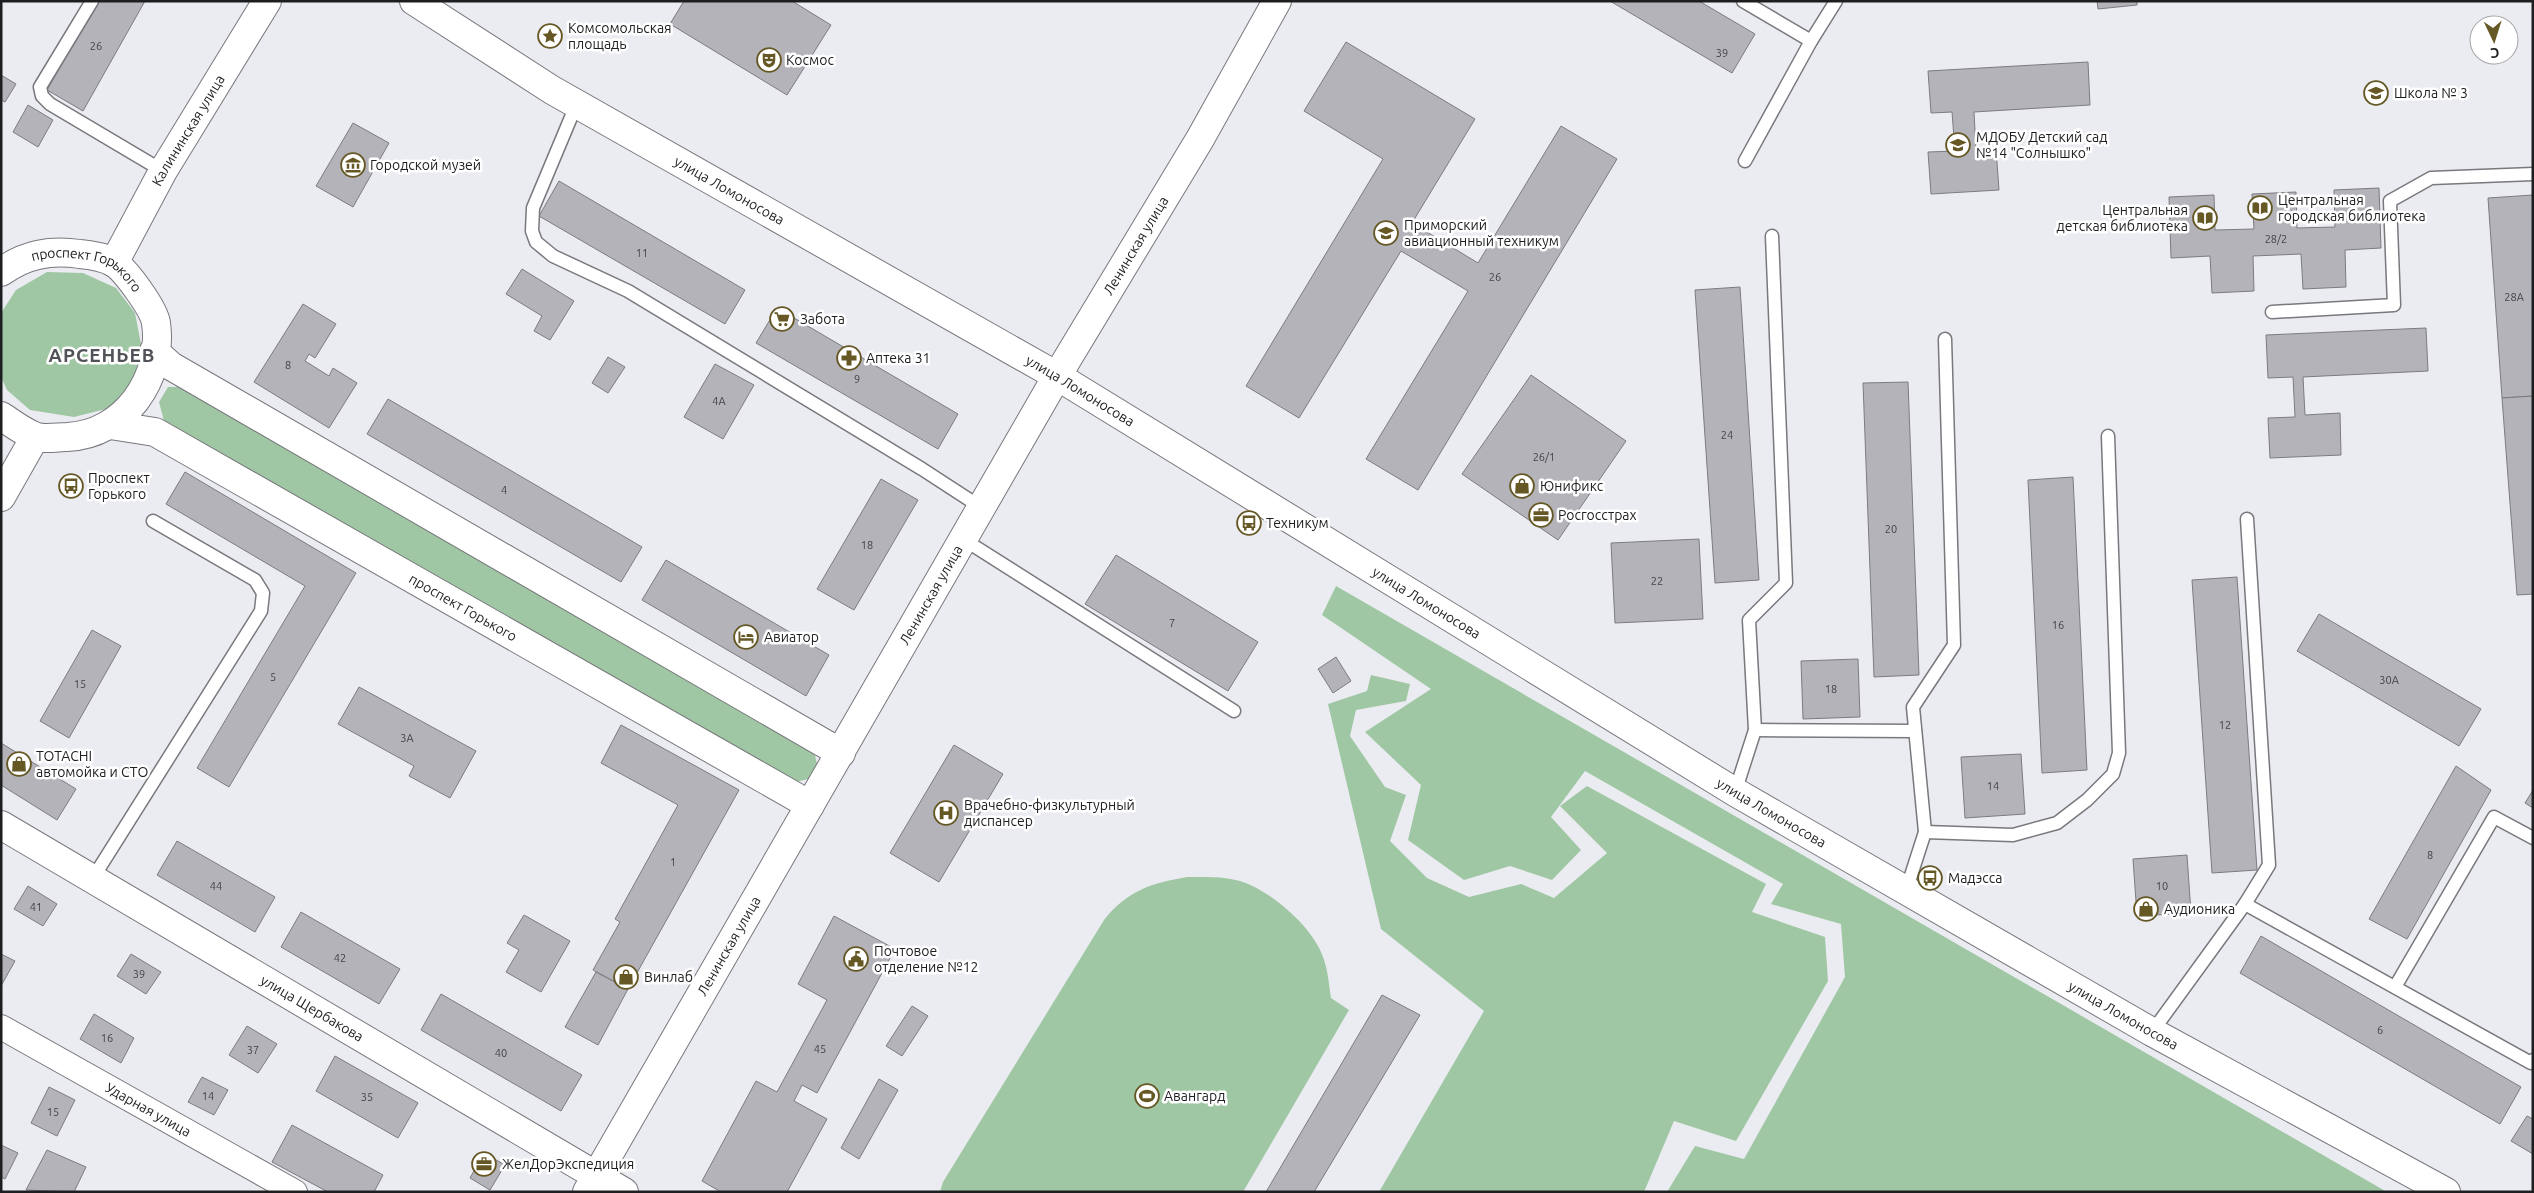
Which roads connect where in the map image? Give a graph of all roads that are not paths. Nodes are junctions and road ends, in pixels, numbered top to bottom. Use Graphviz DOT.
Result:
graph roads {
  1 [pos="92,1"];
  2 [pos="267,1"];
  3 [pos="414,1"];
  4 [pos="1278,1"];
  5 [pos="1743,1"];
  6 [pos="1836,1"];
  7 [pos="1811,41"];
  8 [pos="578,103"];
  9 [pos="1745,161"];
  10 [pos="163,171"];
  11 [pos="2533,174"];
  12 [pos="1772,236"];
  13 [pos="114,263"];
  14 [pos="1,272"];
  15 [pos="2272,312"];
  16 [pos="1945,339"];
  17 [pos="154,351"];
  18 [pos="1057,376"];
  19 [pos="1,416"];
  20 [pos="110,425"];
  21 [pos="2108,436"];
  22 [pos="35,437"];
  23 [pos="1,497"];
  24 [pos="982,508"];
  25 [pos="2247,519"];
  26 [pos="153,521"];
  27 [pos="964,540"];
  28 [pos="1234,711"];
  29 [pos="1755,730"];
  30 [pos="1915,731"];
  31 [pos="842,753"];
  32 [pos="1735,792"];
  33 [pos="810,806"];
  34 [pos="1,825"];
  35 [pos="1924,832"];
  36 [pos="2533,838"];
  37 [pos="93,878"];
  38 [pos="1906,891"];
  39 [pos="2245,904"];
  40 [pos="2395,987"];
  41 [pos="1,1027"];
  42 [pos="2152,1032"];
  43 [pos="2533,1060"];
  44 [pos="591,1184"];
  45 [pos="295,1192"];
  46 [pos="624,1192"];
  47 [pos="2446,1192"];
  1 -- 10 [label="lane"];
  2 -- 10 [label="main road, Калининская улица"];
  3 -- 8 [label="main road, улица Ломоносова"];
  4 -- 18 [label="main road, Ленинская улица"];
  5 -- 7 [label="lane"];
  6 -- 7 [label="lane"];
  7 -- 9 [label="lane"];
  8 -- 18 [label="main road, улица Ломоносова"];
  8 -- 24 [label="lane"];
  10 -- 13 [label="main road, Калининская улица"];
  11 -- 15 [label="lane"];
  12 -- 29 [label="lane"];
  13 -- 14 [label="main road, проспект Горького"];
  13 -- 17 [label="main road, проспект Горького"];
  16 -- 30 [label="lane"];
  17 -- 20 [label="main road, проспект Горького"];
  17 -- 31 [label="main road"];
  18 -- 24 [label="main road, Ленинская улица"];
  18 -- 32 [label="main road, улица Ломоносова"];
  19 -- 22 [label="main road"];
  20 -- 22 [label="main road, проспект Горького"];
  20 -- 33 [label="main road, проспект Горького"];
  21 -- 35 [label="lane"];
  22 -- 23 [label="main road"];
  24 -- 27 [label="main road, Ленинская улица"];
  25 -- 39 [label="lane"];
  26 -- 37 [label="lane"];
  27 -- 28 [label="lane"];
  27 -- 31 [label="main road, Ленинская улица"];
  29 -- 30 [label="lane"];
  29 -- 32 [label="lane"];
  30 -- 35 [label="lane"];
  31 -- 33 [label="main road, Ленинская улица"];
  32 -- 38 [label="main road, улица Ломоносова"];
  33 -- 44 [label="main road, Ленинская улица"];
  34 -- 37 [label="main road, улица Щербакова"];
  35 -- 38 [label="lane"];
  36 -- 40 [label="lane"];
  37 -- 44 [label="main road, улица Щербакова"];
  38 -- 42 [label="main road, улица Ломоносова"];
  39 -- 40 [label="lane"];
  39 -- 42 [label="lane"];
  40 -- 43 [label="lane"];
  41 -- 45 [label="street, Ударная улица"];
  42 -- 47 [label="main road, улица Ломоносова"];
  44 -- 46 [label="main road, улица Щербакова"];
}
